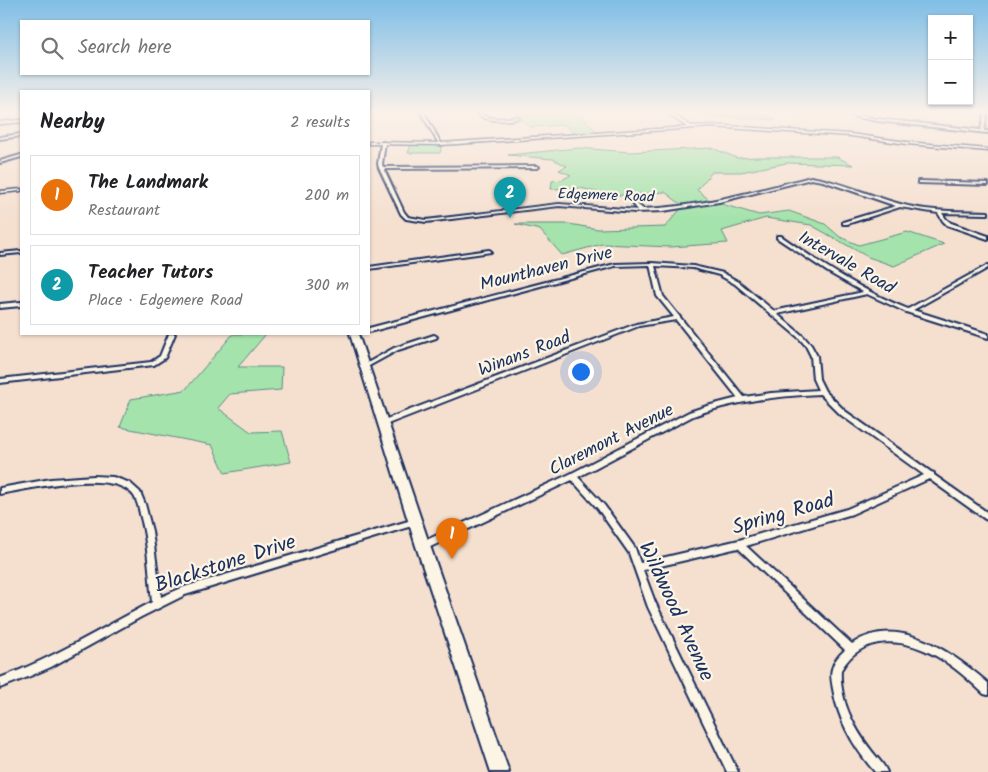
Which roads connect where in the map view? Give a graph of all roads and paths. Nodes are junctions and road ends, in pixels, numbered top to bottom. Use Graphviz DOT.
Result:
graph roads {
  1 [pos="382,147"];
  2 [pos="954,147"];
  3 [pos="988,150"];
  4 [pos="20,156"];
  5 [pos="0,162"];
  6 [pos="537,167"];
  7 [pos="381,168"];
  8 [pos="919,182"];
  9 [pos="988,184"];
  10 [pos="20,190"];
  11 [pos="0,192"];
  12 [pos="634,198"];
  13 [pos="900,206"];
  14 [pos="642,211"];
  15 [pos="939,212"];
  16 [pos="988,213"];
  17 [pos="845,223"];
  18 [pos="779,237"];
  19 [pos="988,238"];
  20 [pos="489,251"];
  21 [pos="20,252"];
  22 [pos="0,254"];
  23 [pos="652,264"];
  24 [pos="988,266"];
  25 [pos="370,268"];
  26 [pos="867,293"];
  27 [pos="20,304"];
  28 [pos="0,306"];
  29 [pos="908,311"];
  30 [pos="773,313"];
  31 [pos="677,318"];
  32 [pos="370,330"];
  33 [pos="172,335"];
  34 [pos="355,335"];
  35 [pos="988,336"];
  36 [pos="434,337"];
  37 [pos="365,366"];
  38 [pos="0,381"];
  39 [pos="822,392"];
  40 [pos="741,398"];
  41 [pos="383,423"];
  42 [pos="931,475"];
  43 [pos="573,476"];
  44 [pos="0,491"];
  45 [pos="988,517"];
  46 [pos="415,522"];
  47 [pos="739,544"];
  48 [pos="423,546"];
  49 [pos="638,567"];
  50 [pos="157,603"];
  51 [pos="852,650"];
  52 [pos="0,683"];
  53 [pos="988,690"];
  54 [pos="500,772"];
  55 [pos="733,772"];
  56 [pos="882,772"];
  1 -- 7 [label="street, Edgemere Road"];
  2 -- 3 [label="street"];
  4 -- 5 [label="street"];
  6 -- 7 [label="street"];
  7 -- 14 [label="street, Edgemere Road"];
  8 -- 9 [label="street"];
  10 -- 11 [label="street"];
  12 -- 14 [label="street"];
  13 -- 14 [label="street, Edgemere Road"];
  13 -- 15 [label="street, Edgemere Road"];
  13 -- 17 [label="street"];
  15 -- 16 [label="street, Edgemere Road"];
  15 -- 19 [label="street"];
  18 -- 26 [label="street, Intervale Road"];
  20 -- 25 [label="street"];
  21 -- 22 [label="street"];
  23 -- 30 [label="street, Mounthaven Drive"];
  23 -- 31 [label="street"];
  23 -- 32 [label="street, Mounthaven Drive"];
  24 -- 29 [label="street"];
  26 -- 29 [label="street, Intervale Road"];
  26 -- 30 [label="street"];
  27 -- 28 [label="street"];
  29 -- 35 [label="street, Intervale Road"];
  30 -- 39 [label="street, Mounthaven Drive"];
  31 -- 40 [label="street"];
  31 -- 41 [label="street, Winans Road"];
  33 -- 38 [label="street"];
  34 -- 37 [label="main road"];
  36 -- 37 [label="street"];
  37 -- 41 [label="main road"];
  39 -- 40 [label="street, Claremont Avenue"];
  39 -- 42 [label="street"];
  40 -- 43 [label="street, Claremont Avenue"];
  41 -- 46 [label="main road"];
  42 -- 45 [label="street"];
  42 -- 47 [label="street, Spring Road"];
  43 -- 48 [label="street, Claremont Avenue"];
  43 -- 49 [label="street, Wildwood Avenue"];
  44 -- 50 [label="street"];
  46 -- 48 [label="main road"];
  46 -- 50 [label="street, Blackstone Drive"];
  47 -- 49 [label="street, Spring Road"];
  47 -- 51 [label="street"];
  48 -- 54 [label="main road"];
  49 -- 55 [label="street, Wildwood Avenue"];
  50 -- 52 [label="street, Blackstone Drive"];
  51 -- 53 [label="street"];
  51 -- 56 [label="street"];
}
